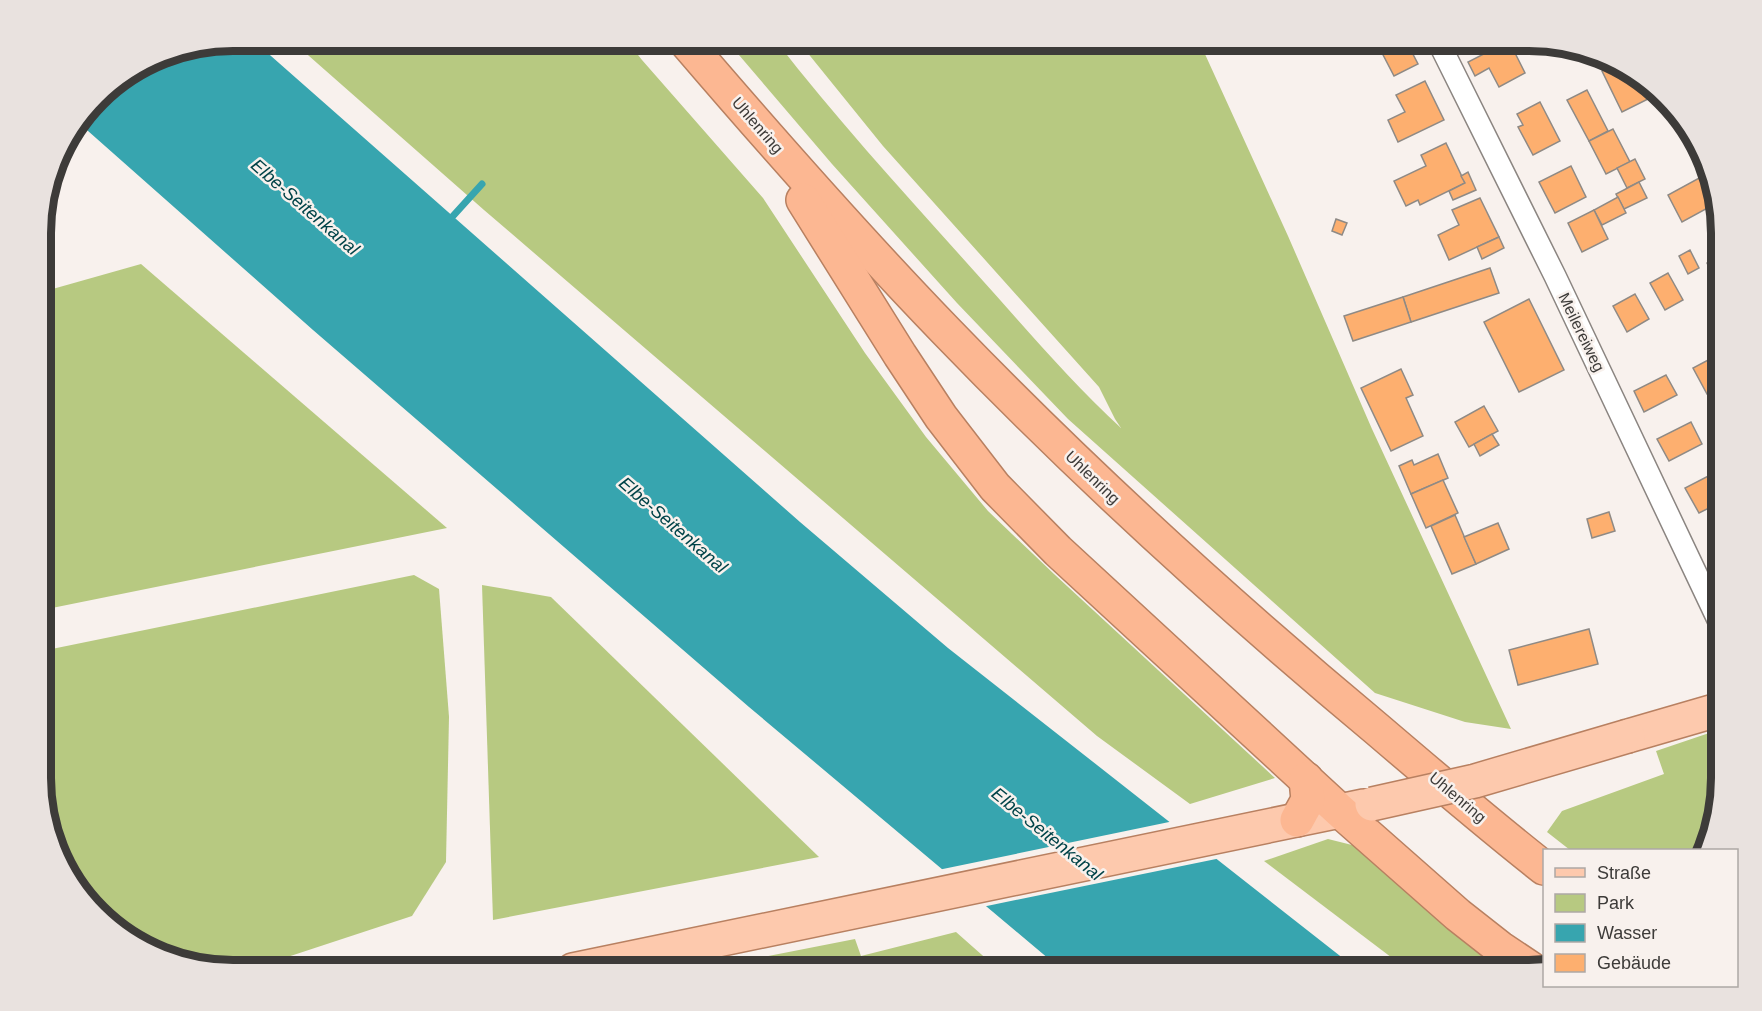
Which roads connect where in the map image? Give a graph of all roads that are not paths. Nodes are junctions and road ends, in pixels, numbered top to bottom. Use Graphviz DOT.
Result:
graph roads {
  1 [pos="694,51"];
  2 [pos="1443,51"];
  3 [pos="765,134"];
  4 [pos="1711,605"];
  5 [pos="1711,712"];
  6 [pos="1306,779"];
  7 [pos="1340,811"];
  8 [pos="1291,821"];
  9 [pos="1543,866"];
  10 [pos="622,960"];
  11 [pos="1518,960"];
  1 -- 3 [label="highway, Uhlenring"];
  2 -- 4 [label="street, Meilereiweg"];
  3 -- 6 [label="highway"];
  3 -- 9 [label="highway, Uhlenring"];
  5 -- 7 [label="main road, bridge"];
  6 -- 7 [label="highway"];
  6 -- 8 [label="highway"];
  7 -- 8 [label="main road"];
  7 -- 11 [label="highway"];
  8 -- 10 [label="main road"];
}
